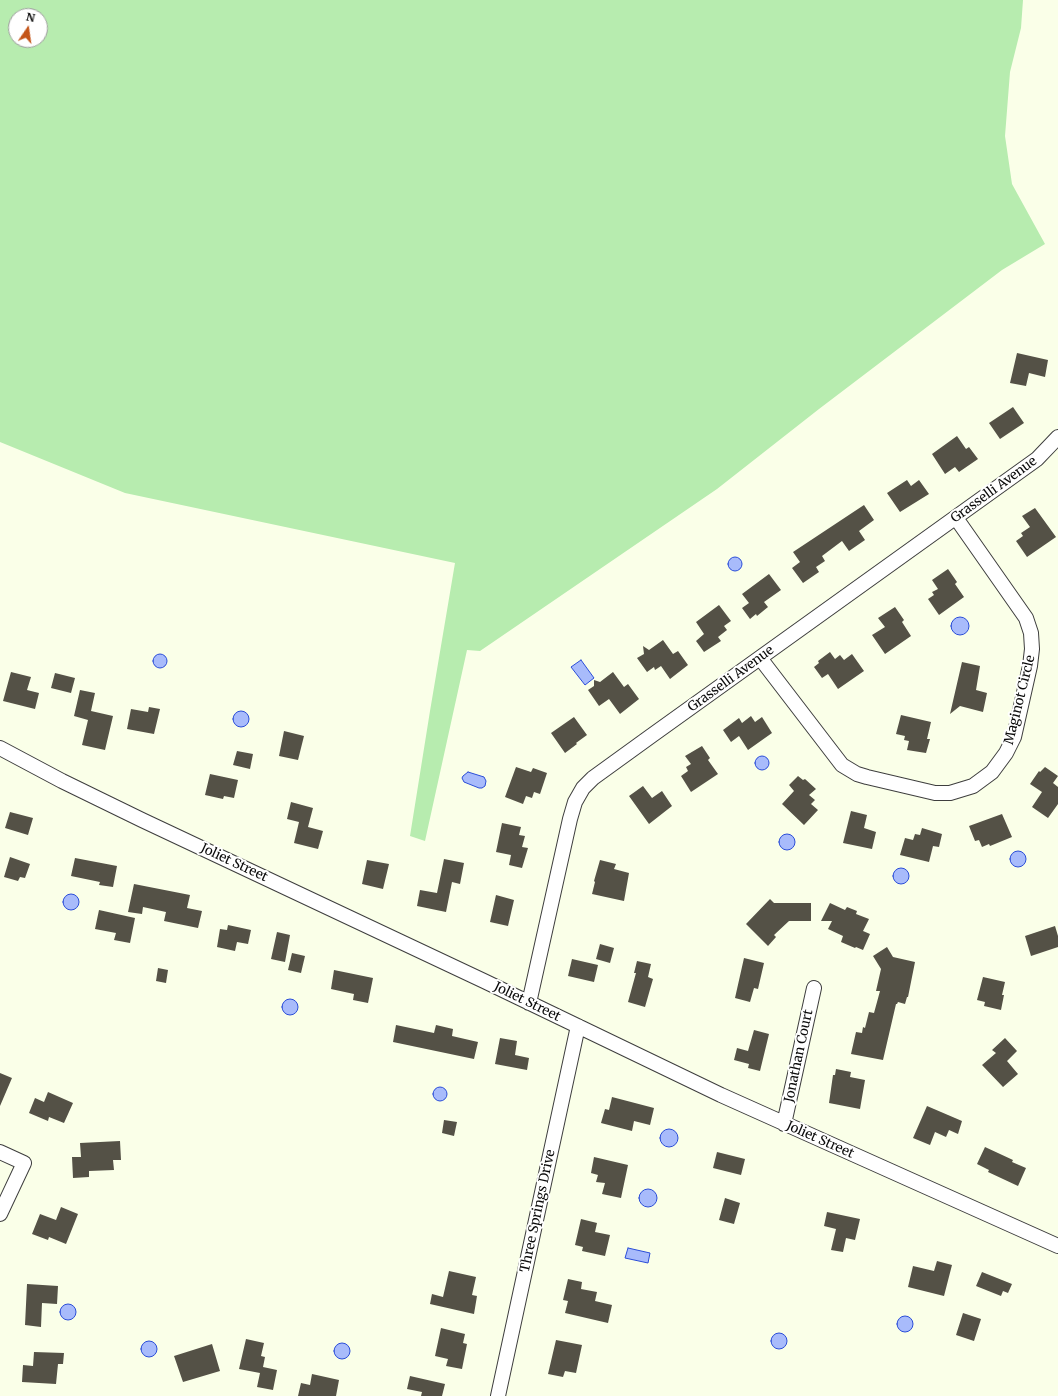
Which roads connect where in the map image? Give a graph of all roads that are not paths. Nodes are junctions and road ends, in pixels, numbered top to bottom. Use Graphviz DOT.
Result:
graph roads {
  1 [pos="1058,437"];
  2 [pos="956,518"];
  3 [pos="760,658"];
  4 [pos="0,748"];
  5 [pos="814,988"];
  6 [pos="529,1003"];
  7 [pos="578,1026"];
  8 [pos="784,1124"];
  9 [pos="0,1152"];
  10 [pos="0,1214"];
  11 [pos="1058,1246"];
  12 [pos="498,1396"];
  1 -- 2 [label="street, Grasselli Avenue"];
  2 -- 3 [label="street, Grasselli Avenue"];
  2 -- 3 [label="street, Maginot Circle"];
  3 -- 6 [label="street, Grasselli Avenue"];
  4 -- 6 [label="street, Joliet Street"];
  5 -- 8 [label="street, Jonathan Court"];
  6 -- 7 [label="street, Joliet Street"];
  7 -- 8 [label="street, Joliet Street"];
  7 -- 12 [label="street, Three Springs Drive"];
  8 -- 11 [label="street, Joliet Street"];
  9 -- 10 [label="street"];
}
